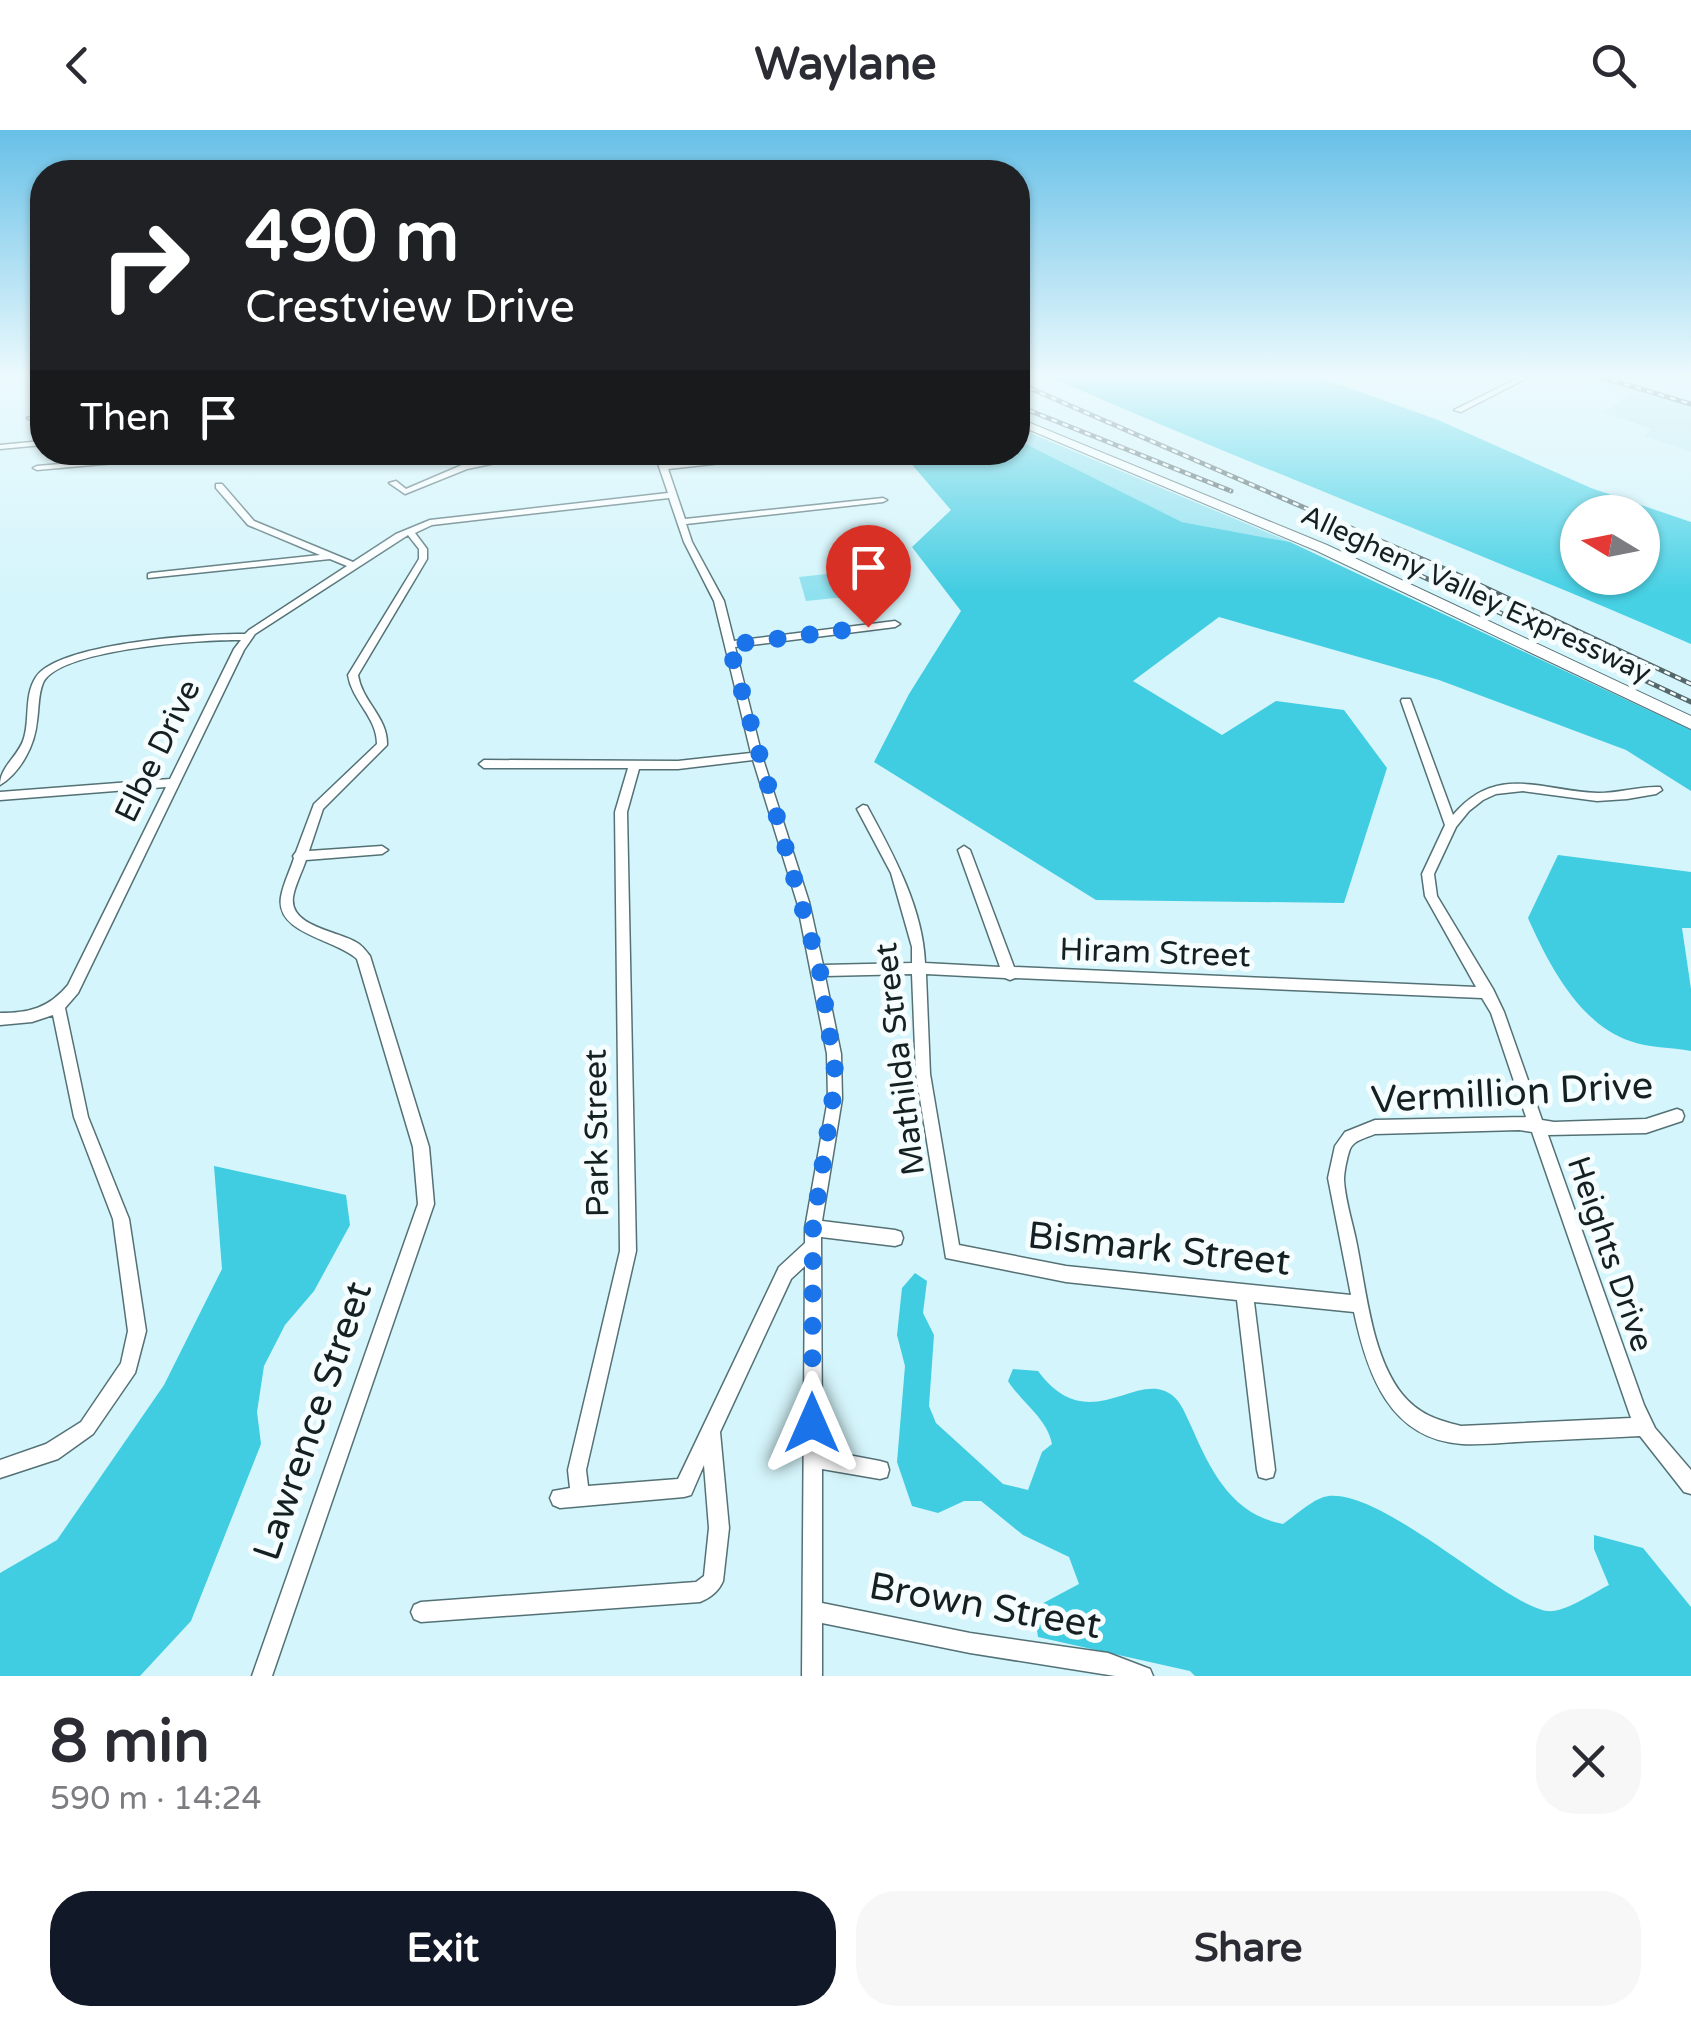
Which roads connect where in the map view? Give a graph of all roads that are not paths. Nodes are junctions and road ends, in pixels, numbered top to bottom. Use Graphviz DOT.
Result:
graph roads {
  1 [pos="1090,449"];
  2 [pos="1096,449"];
  3 [pos="39,465"];
  4 [pos="74,465"];
  5 [pos="471,465"];
  6 [pos="663,465"];
  7 [pos="393,483"];
  8 [pos="219,486"];
  9 [pos="673,495"];
  10 [pos="883,500"];
  11 [pos="681,522"];
  12 [pos="409,531"];
  13 [pos="334,556"];
  14 [pos="355,566"];
  15 [pos="150,576"];
  16 [pos="895,624"];
  17 [pos="246,637"];
  18 [pos="729,645"];
  19 [pos="1406,701"];
  20 [pos="1691,714"];
  21 [pos="1691,723"];
  22 [pos="758,756"];
  23 [pos="484,764"];
  24 [pos="634,766"];
  25 [pos="0,781"];
  26 [pos="173,783"];
  27 [pos="1656,790"];
  28 [pos="0,796"];
  29 [pos="864,809"];
  30 [pos="1452,826"];
  31 [pos="382,850"];
  32 [pos="964,850"];
  33 [pos="299,856"];
  34 [pos="922,969"];
  35 [pos="820,971"];
  36 [pos="1010,975"];
  37 [pos="1488,994"];
  38 [pos="58,1008"];
  39 [pos="0,1019"];
  40 [pos="1677,1116"];
  41 [pos="1536,1126"];
  42 [pos="813,1228"];
  43 [pos="895,1238"];
  44 [pos="813,1247"];
  45 [pos="952,1252"];
  46 [pos="1244,1292"];
  47 [pos="1360,1304"];
  48 [pos="1646,1427"];
  49 [pos="710,1432"];
  50 [pos="812,1458"];
  51 [pos="0,1469"];
  52 [pos="880,1470"];
  53 [pos="1266,1470"];
  54 [pos="1691,1485"];
  55 [pos="812,1611"];
  56 [pos="421,1612"];
  57 [pos="262,1676"];
  58 [pos="812,1676"];
  59 [pos="1143,1676"];
  1 -- 21 [label="highway, Allegheny Valley Expressway"];
  2 -- 20 [label="highway, Allegheny Valley Expressway"];
  3 -- 4 [label="street"];
  5 -- 7 [label="street"];
  6 -- 9 [label="street"];
  8 -- 13 [label="street"];
  9 -- 11 [label="street"];
  9 -- 12 [label="street"];
  10 -- 11 [label="street"];
  11 -- 18 [label="street"];
  12 -- 14 [label="street"];
  12 -- 33 [label="street"];
  13 -- 14 [label="street"];
  13 -- 15 [label="street"];
  14 -- 17 [label="street"];
  16 -- 18 [label="street"];
  17 -- 25 [label="street"];
  17 -- 26 [label="street, Elbe Drive"];
  18 -- 22 [label="street"];
  19 -- 30 [label="street"];
  22 -- 24 [label="street"];
  22 -- 35 [label="street"];
  23 -- 24 [label="street"];
  24 -- 49 [label="street, Park Street"];
  26 -- 28 [label="street"];
  26 -- 38 [label="street, Elbe Drive"];
  27 -- 30 [label="street"];
  29 -- 34 [label="street, Mathilda Street"];
  30 -- 37 [label="street, Heights Drive"];
  31 -- 33 [label="street"];
  32 -- 36 [label="street"];
  33 -- 57 [label="street, Lawrence Street"];
  34 -- 35 [label="street, Hiram Street"];
  34 -- 36 [label="street, Hiram Street"];
  34 -- 45 [label="street, Mathilda Street"];
  35 -- 42 [label="street"];
  36 -- 37 [label="street, Hiram Street"];
  37 -- 41 [label="street, Heights Drive"];
  38 -- 39 [label="street"];
  38 -- 51 [label="street"];
  40 -- 41 [label="street, Vermillion Drive"];
  41 -- 47 [label="street, Vermillion Drive"];
  41 -- 48 [label="street, Heights Drive"];
  42 -- 43 [label="street"];
  42 -- 44 [label="street"];
  44 -- 49 [label="street, Park Street"];
  44 -- 50 [label="street"];
  45 -- 46 [label="street, Bismark Street"];
  46 -- 47 [label="street, Bismark Street"];
  46 -- 53 [label="street"];
  47 -- 48 [label="street, Vermillion Drive"];
  48 -- 54 [label="street, Heights Drive"];
  49 -- 56 [label="street"];
  50 -- 52 [label="street"];
  50 -- 55 [label="street"];
  55 -- 58 [label="street"];
  55 -- 59 [label="street, Brown Street"];
}
